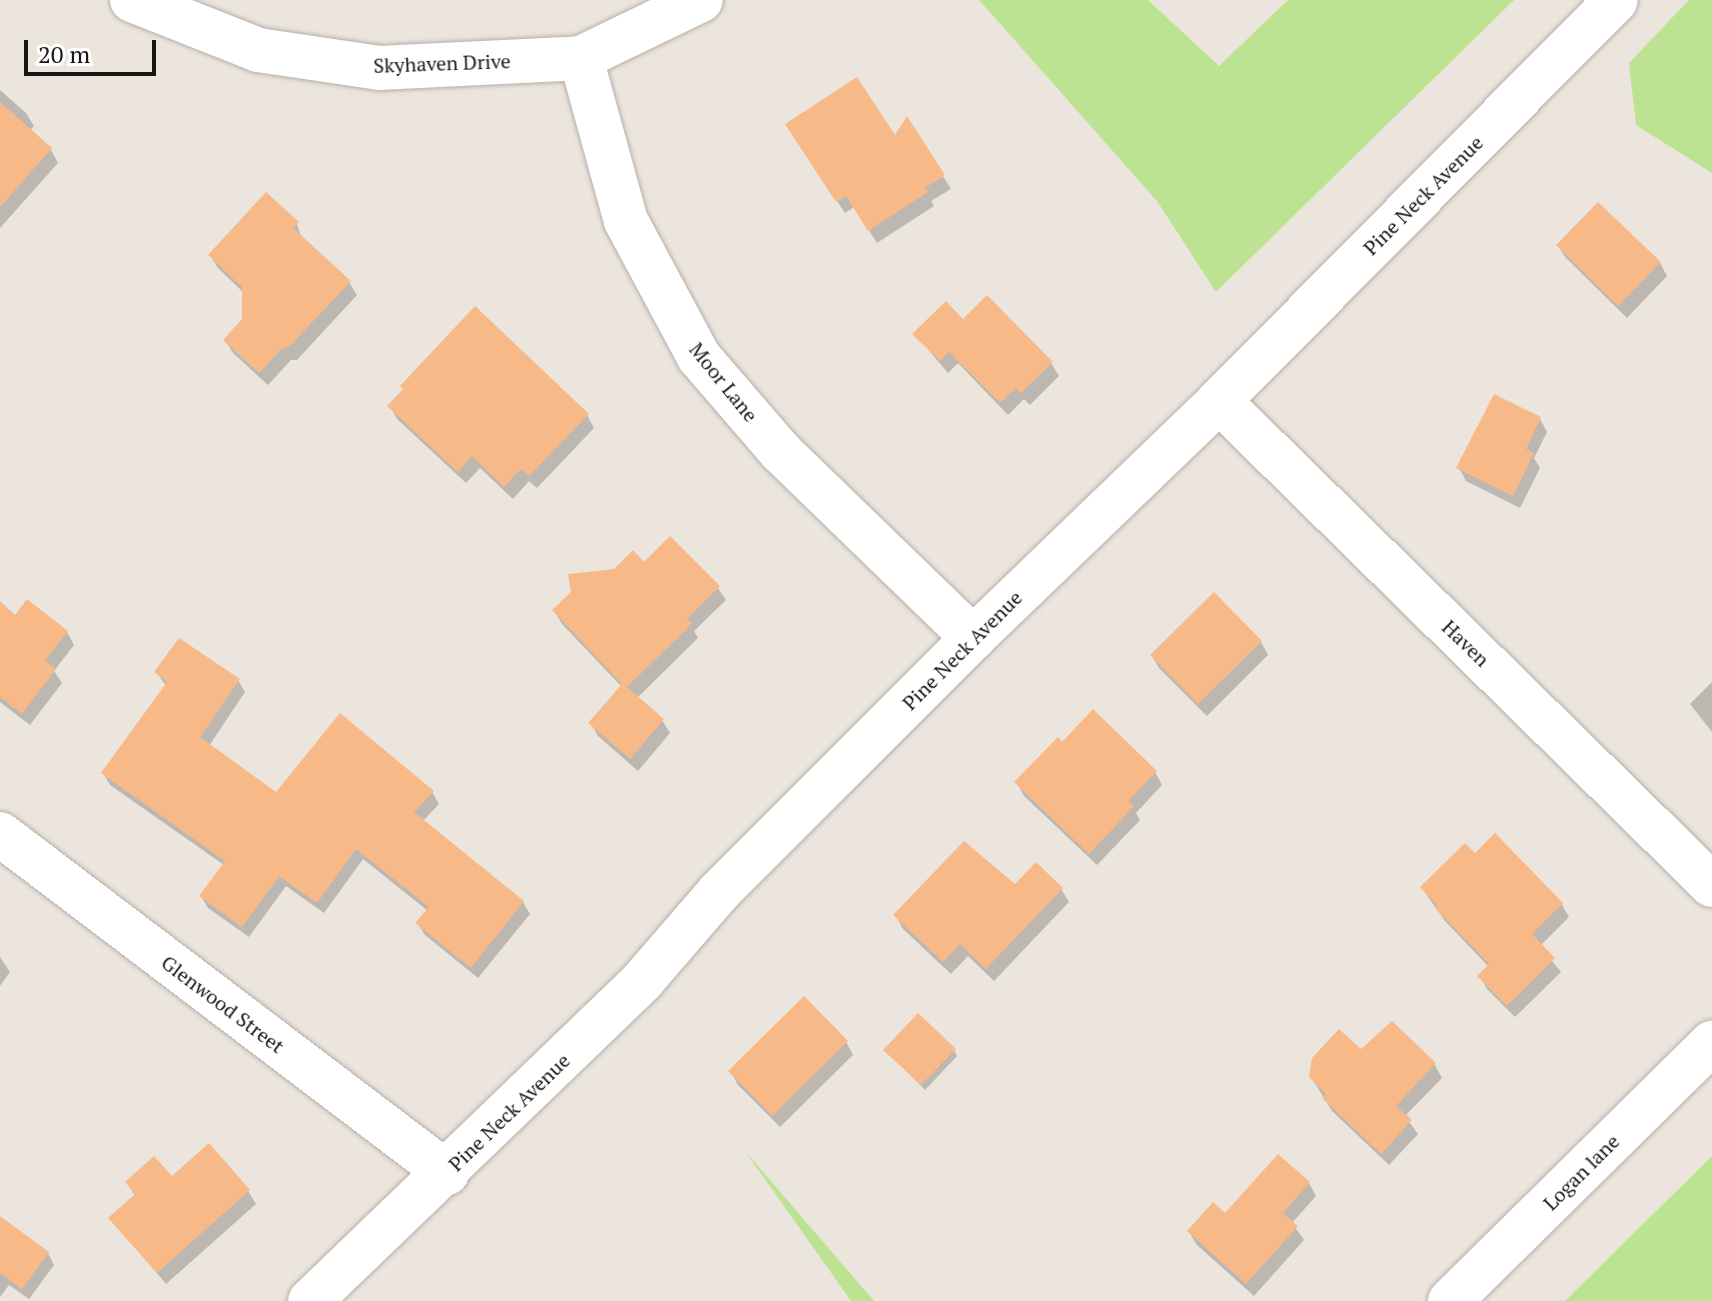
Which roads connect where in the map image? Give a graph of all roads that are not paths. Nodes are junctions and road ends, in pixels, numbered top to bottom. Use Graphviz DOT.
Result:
graph roads {
  1 [pos="132,0"];
  2 [pos="701,0"];
  3 [pos="1616,0"];
  4 [pos="581,58"];
  5 [pos="1219,401"];
  6 [pos="973,638"];
  7 [pos="0,834"];
  8 [pos="1712,885"];
  9 [pos="1712,1043"];
  10 [pos="447,1173"];
  11 [pos="310,1301"];
  12 [pos="1450,1301"];
  1 -- 4 [label="street, Skyhaven Drive"];
  2 -- 4 [label="street, Skyhaven Drive"];
  3 -- 5 [label="street, Pine Neck Avenue"];
  4 -- 6 [label="street, Moor Lane"];
  5 -- 6 [label="street, Pine Neck Avenue"];
  5 -- 8 [label="street, Haven"];
  6 -- 10 [label="street, Pine Neck Avenue"];
  7 -- 10 [label="street, Glenwood Street"];
  9 -- 12 [label="street, Logan lane"];
  10 -- 11 [label="street, Pine Neck Avenue"];
}
